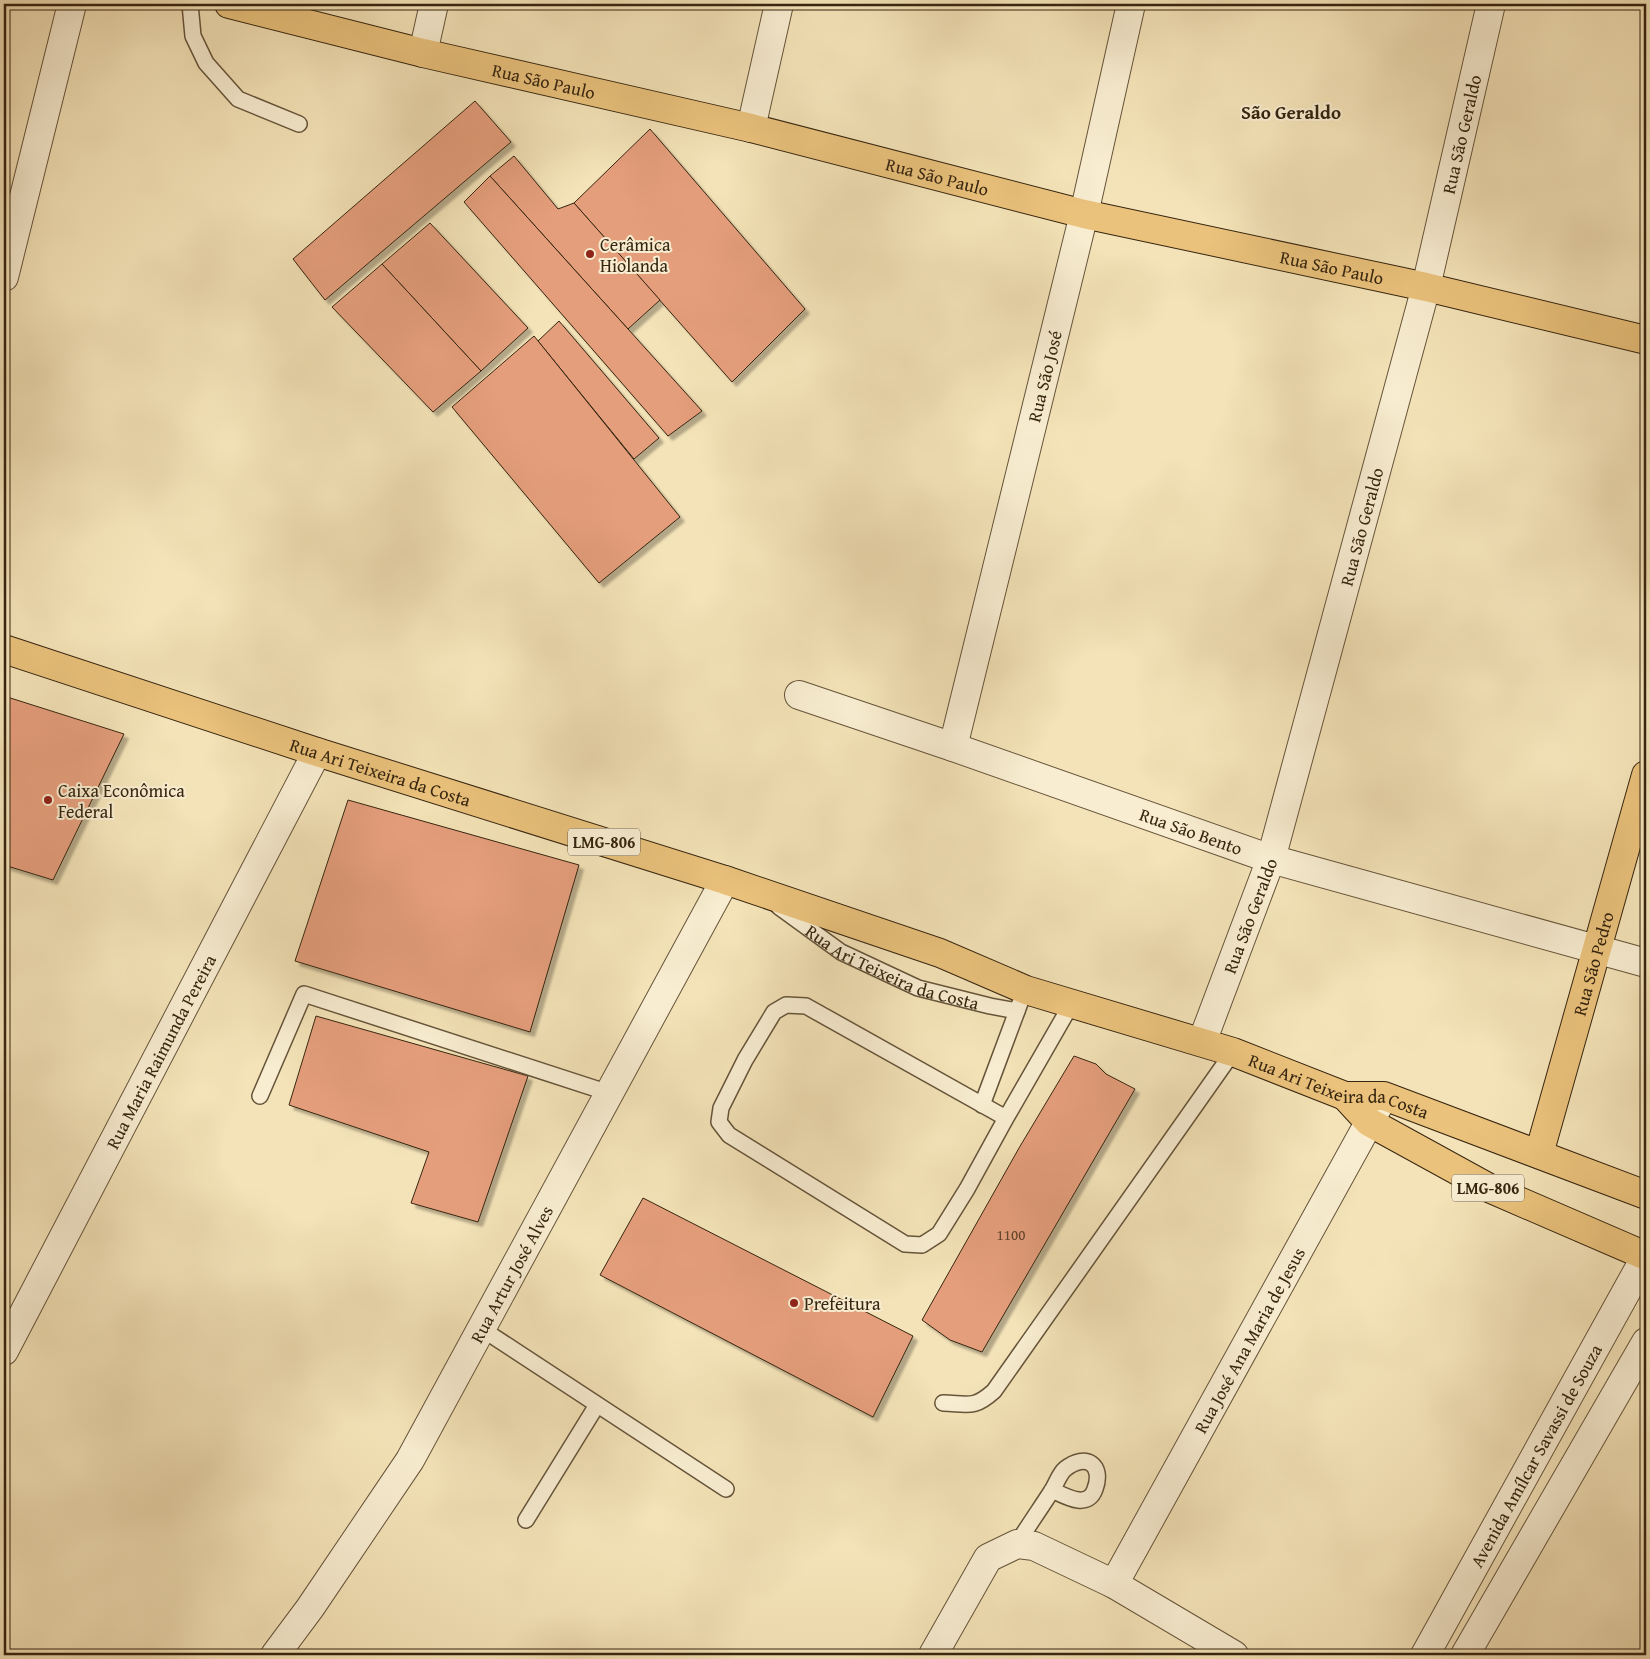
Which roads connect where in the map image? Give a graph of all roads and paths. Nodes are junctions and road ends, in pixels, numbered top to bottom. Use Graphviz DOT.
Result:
graph roads {
  1 [pos="72,4"];
  2 [pos="190,4"];
  3 [pos="229,4"];
  4 [pos="434,4"];
  5 [pos="779,4"];
  6 [pos="1131,4"];
  7 [pos="1491,4"];
  8 [pos="423,53"];
  9 [pos="299,124"];
  10 [pos="751,128"];
  11 [pos="1084,214"];
  12 [pos="4,277"];
  13 [pos="1426,287"];
  14 [pos="1646,340"];
  15 [pos="4,649"];
  16 [pos="799,695"];
  17 [pos="953,747"];
  18 [pos="317,752"];
  19 [pos="1646,775"];
  20 [pos="1271,859"];
  21 [pos="725,880"];
  22 [pos="758,891"];
  23 [pos="1598,950"];
  24 [pos="1646,963"];
  25 [pos="1022,1000"];
  26 [pos="1072,1003"];
  27 [pos="1202,1042"];
  28 [pos="1233,1052"];
  29 [pos="609,1093"];
  30 [pos="260,1096"];
  31 [pos="1345,1096"];
  32 [pos="1384,1096"];
  33 [pos="982,1105"];
  34 [pos="1006,1118"];
  35 [pos="1369,1122"];
  36 [pos="1539,1154"];
  37 [pos="1646,1195"];
  38 [pos="1646,1256"];
  39 [pos="482,1329"];
  40 [pos="1646,1342"];
  41 [pos="4,1351"];
  42 [pos="943,1403"];
  43 [pos="597,1405"];
  44 [pos="726,1489"];
  45 [pos="1052,1490"];
  46 [pos="526,1520"];
  47 [pos="1017,1544"];
  48 [pos="1114,1584"];
  49 [pos="275,1655"];
  50 [pos="933,1655"];
  51 [pos="1234,1655"];
  52 [pos="1425,1655"];
  53 [pos="1465,1655"];
  1 -- 12 [label="street"];
  2 -- 9 [label="lane"];
  3 -- 8 [label="highway, Rua São Paulo"];
  4 -- 8 [label="street"];
  5 -- 10 [label="street"];
  6 -- 11 [label="street, Rua São José"];
  7 -- 13 [label="street, Rua São Geraldo"];
  8 -- 10 [label="highway, Rua São Paulo"];
  10 -- 11 [label="highway, Rua São Paulo"];
  11 -- 13 [label="highway, Rua São Paulo"];
  11 -- 17 [label="street, Rua São José"];
  13 -- 14 [label="highway, Rua São Paulo"];
  13 -- 20 [label="street, Rua São Geraldo"];
  15 -- 18 [label="highway, Rua Ari Teixeira da Costa / LMG-806"];
  16 -- 17 [label="street, Rua São Bento"];
  17 -- 20 [label="street, Rua São Bento"];
  18 -- 21 [label="highway, Rua Ari Teixeira da Costa / LMG-806"];
  18 -- 41 [label="street, Rua Maria Raimunda Pereira"];
  19 -- 23 [label="highway, Rua São Pedro"];
  20 -- 23 [label="street, Rua São Bento"];
  20 -- 27 [label="street, Rua São Geraldo"];
  21 -- 22 [label="highway, Rua Ari Teixeira da Costa / LMG-806"];
  21 -- 29 [label="street, Rua Artur José Alves"];
  22 -- 25 [label="highway, Rua Ari Teixeira da Costa / LMG-806"];
  22 -- 25 [label="lane, Rua Ari Teixeira da Costa"];
  23 -- 24 [label="street, Rua São Bento"];
  23 -- 36 [label="highway, Rua São Pedro"];
  25 -- 26 [label="highway, Rua Ari Teixeira da Costa / LMG-806"];
  25 -- 33 [label="lane"];
  26 -- 27 [label="highway, Rua Ari Teixeira da Costa / LMG-806"];
  26 -- 34 [label="lane"];
  27 -- 28 [label="highway, Rua Ari Teixeira da Costa / LMG-806"];
  28 -- 31 [label="highway, Rua Ari Teixeira da Costa / LMG-806"];
  28 -- 42 [label="lane"];
  29 -- 30 [label="lane"];
  29 -- 39 [label="street, Rua Artur José Alves"];
  31 -- 32 [label="highway, Rua Ari Teixeira da Costa / LMG-806"];
  31 -- 35 [label="highway, LMG-806"];
  32 -- 35 [label="street, Rua José Ana Maria de Jesus"];
  32 -- 36 [label="highway, Rua Ari Teixeira da Costa / LMG-806"];
  33 -- 34 [label="lane"];
  33 -- 34 [label="lane"];
  35 -- 38 [label="highway, LMG-806"];
  35 -- 48 [label="street, Rua José Ana Maria de Jesus"];
  36 -- 37 [label="highway, Rua Ari Teixeira da Costa / LMG-806"];
  38 -- 52 [label="street, Avenida Amílcar Savassi de Souza"];
  39 -- 43 [label="lane"];
  39 -- 49 [label="street, Rua Artur José Alves"];
  40 -- 53 [label="street"];
  43 -- 44 [label="lane"];
  43 -- 46 [label="lane"];
  45 -- 47 [label="lane"];
  47 -- 48 [label="street"];
  47 -- 50 [label="street"];
  48 -- 51 [label="street"];
}
